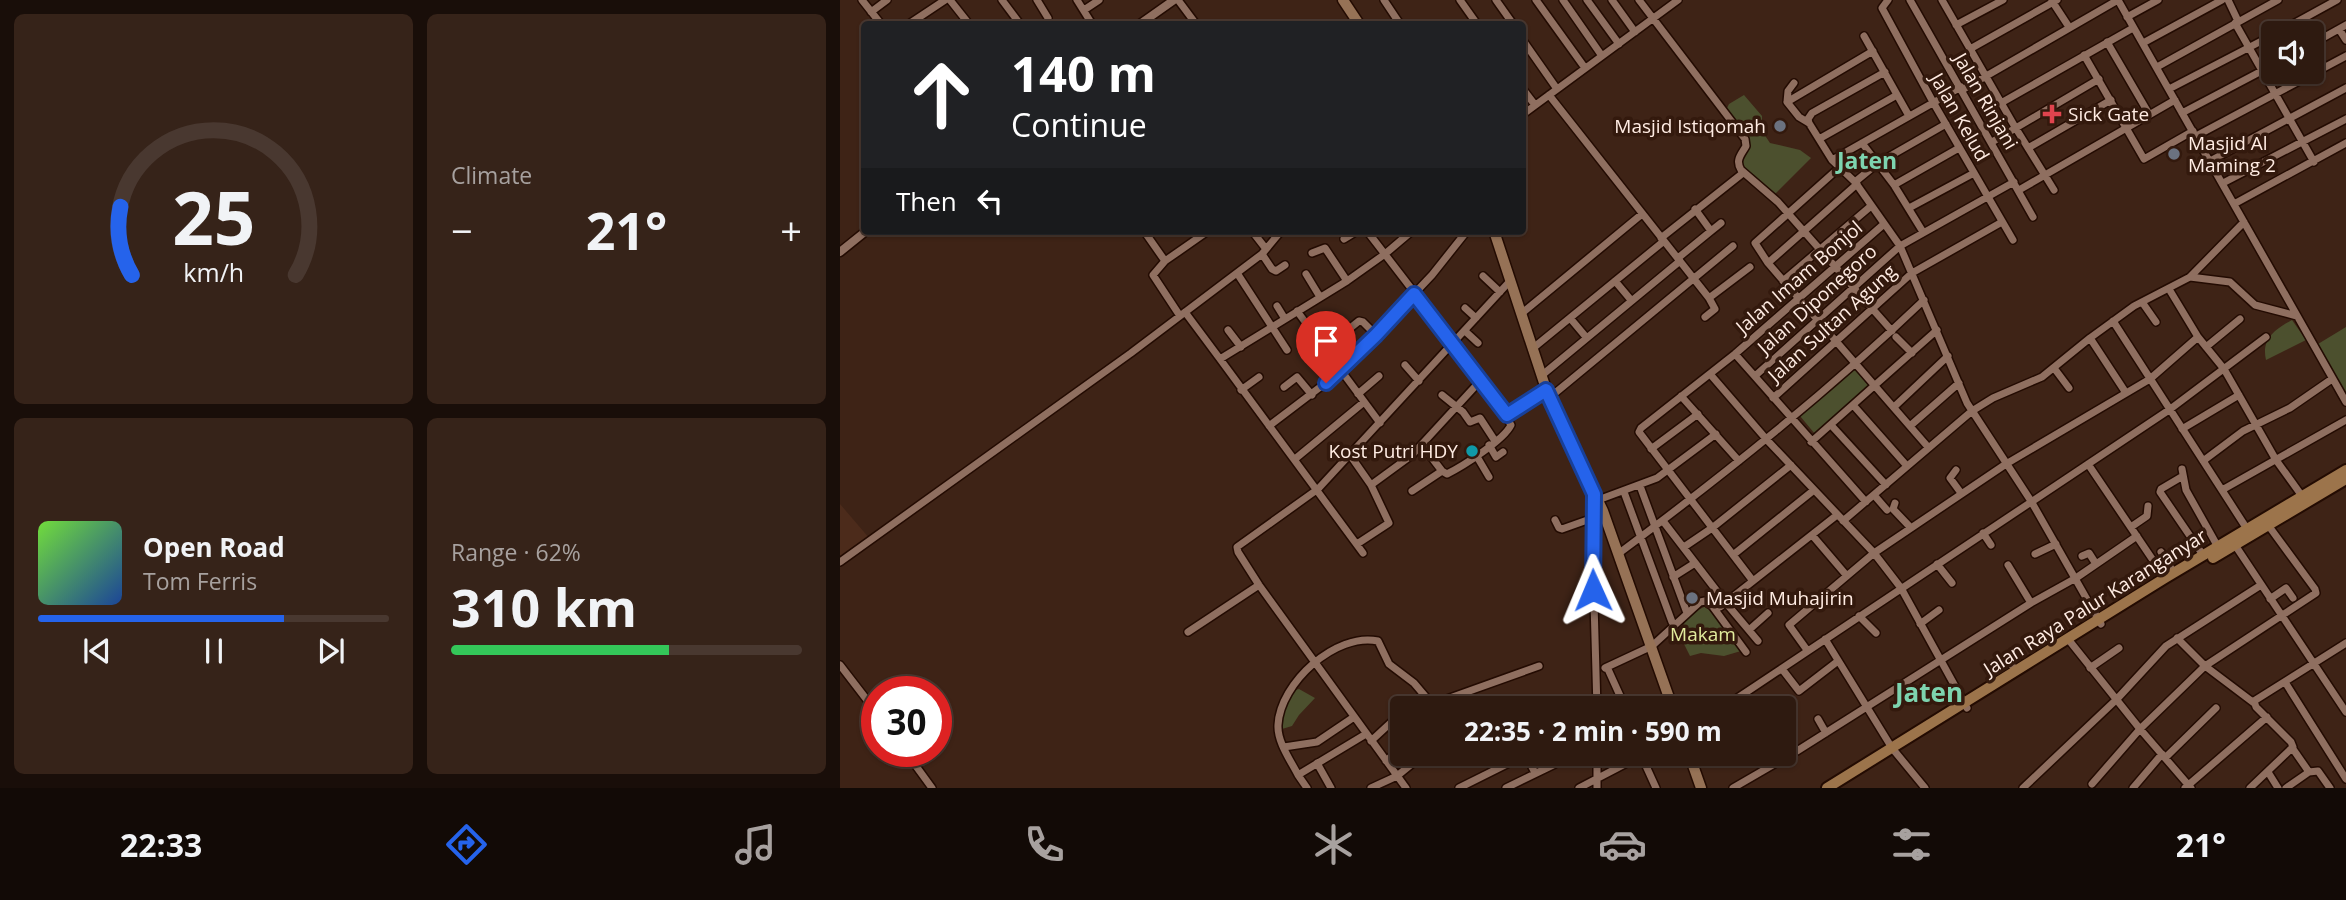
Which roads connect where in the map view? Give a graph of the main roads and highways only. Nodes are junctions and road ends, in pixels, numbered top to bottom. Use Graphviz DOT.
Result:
graph roads {
  1 [pos="1343,0"];
  2 [pos="1357,21"];
  3 [pos="1495,235"];
  4 [pos="2346,470"];
  5 [pos="2346,479"];
  6 [pos="2249,532"];
  7 [pos="2205,558"];
  8 [pos="2100,622"];
  9 [pos="2073,645"];
  10 [pos="1669,696"];
  11 [pos="1965,706"];
  12 [pos="1897,754"];
  13 [pos="1693,766"];
  14 [pos="1701,788"];
  15 [pos="1827,788"];
  16 [pos="1839,788"];
  1 -- 2 [label="main road"];
  3 -- 10 [label="main road"];
  4 -- 6 [label="main road, Jalan Raya Palur Karanganyar"];
  5 -- 6 [label="main road, Jalan Raya Palur Karanganyar"];
  6 -- 7 [label="main road, Jalan Raya Palur Karanganyar"];
  7 -- 8 [label="main road, Jalan Raya Palur Karanganyar"];
  7 -- 8 [label="main road, Jalan Raya Palur Karanganyar"];
  8 -- 9 [label="main road, Jalan Raya Palur Karanganyar"];
  9 -- 11 [label="main road, Jalan Raya Palur Karanganyar"];
  9 -- 11 [label="main road, Jalan Raya Palur Karanganyar"];
  11 -- 12 [label="main road, Jalan Raya Palur Karanganyar"];
  12 -- 15 [label="main road, Jalan Raya Palur Karanganyar"];
  12 -- 16 [label="main road, Jalan Raya Palur Karanganyar"];
  13 -- 14 [label="main road"];
}
